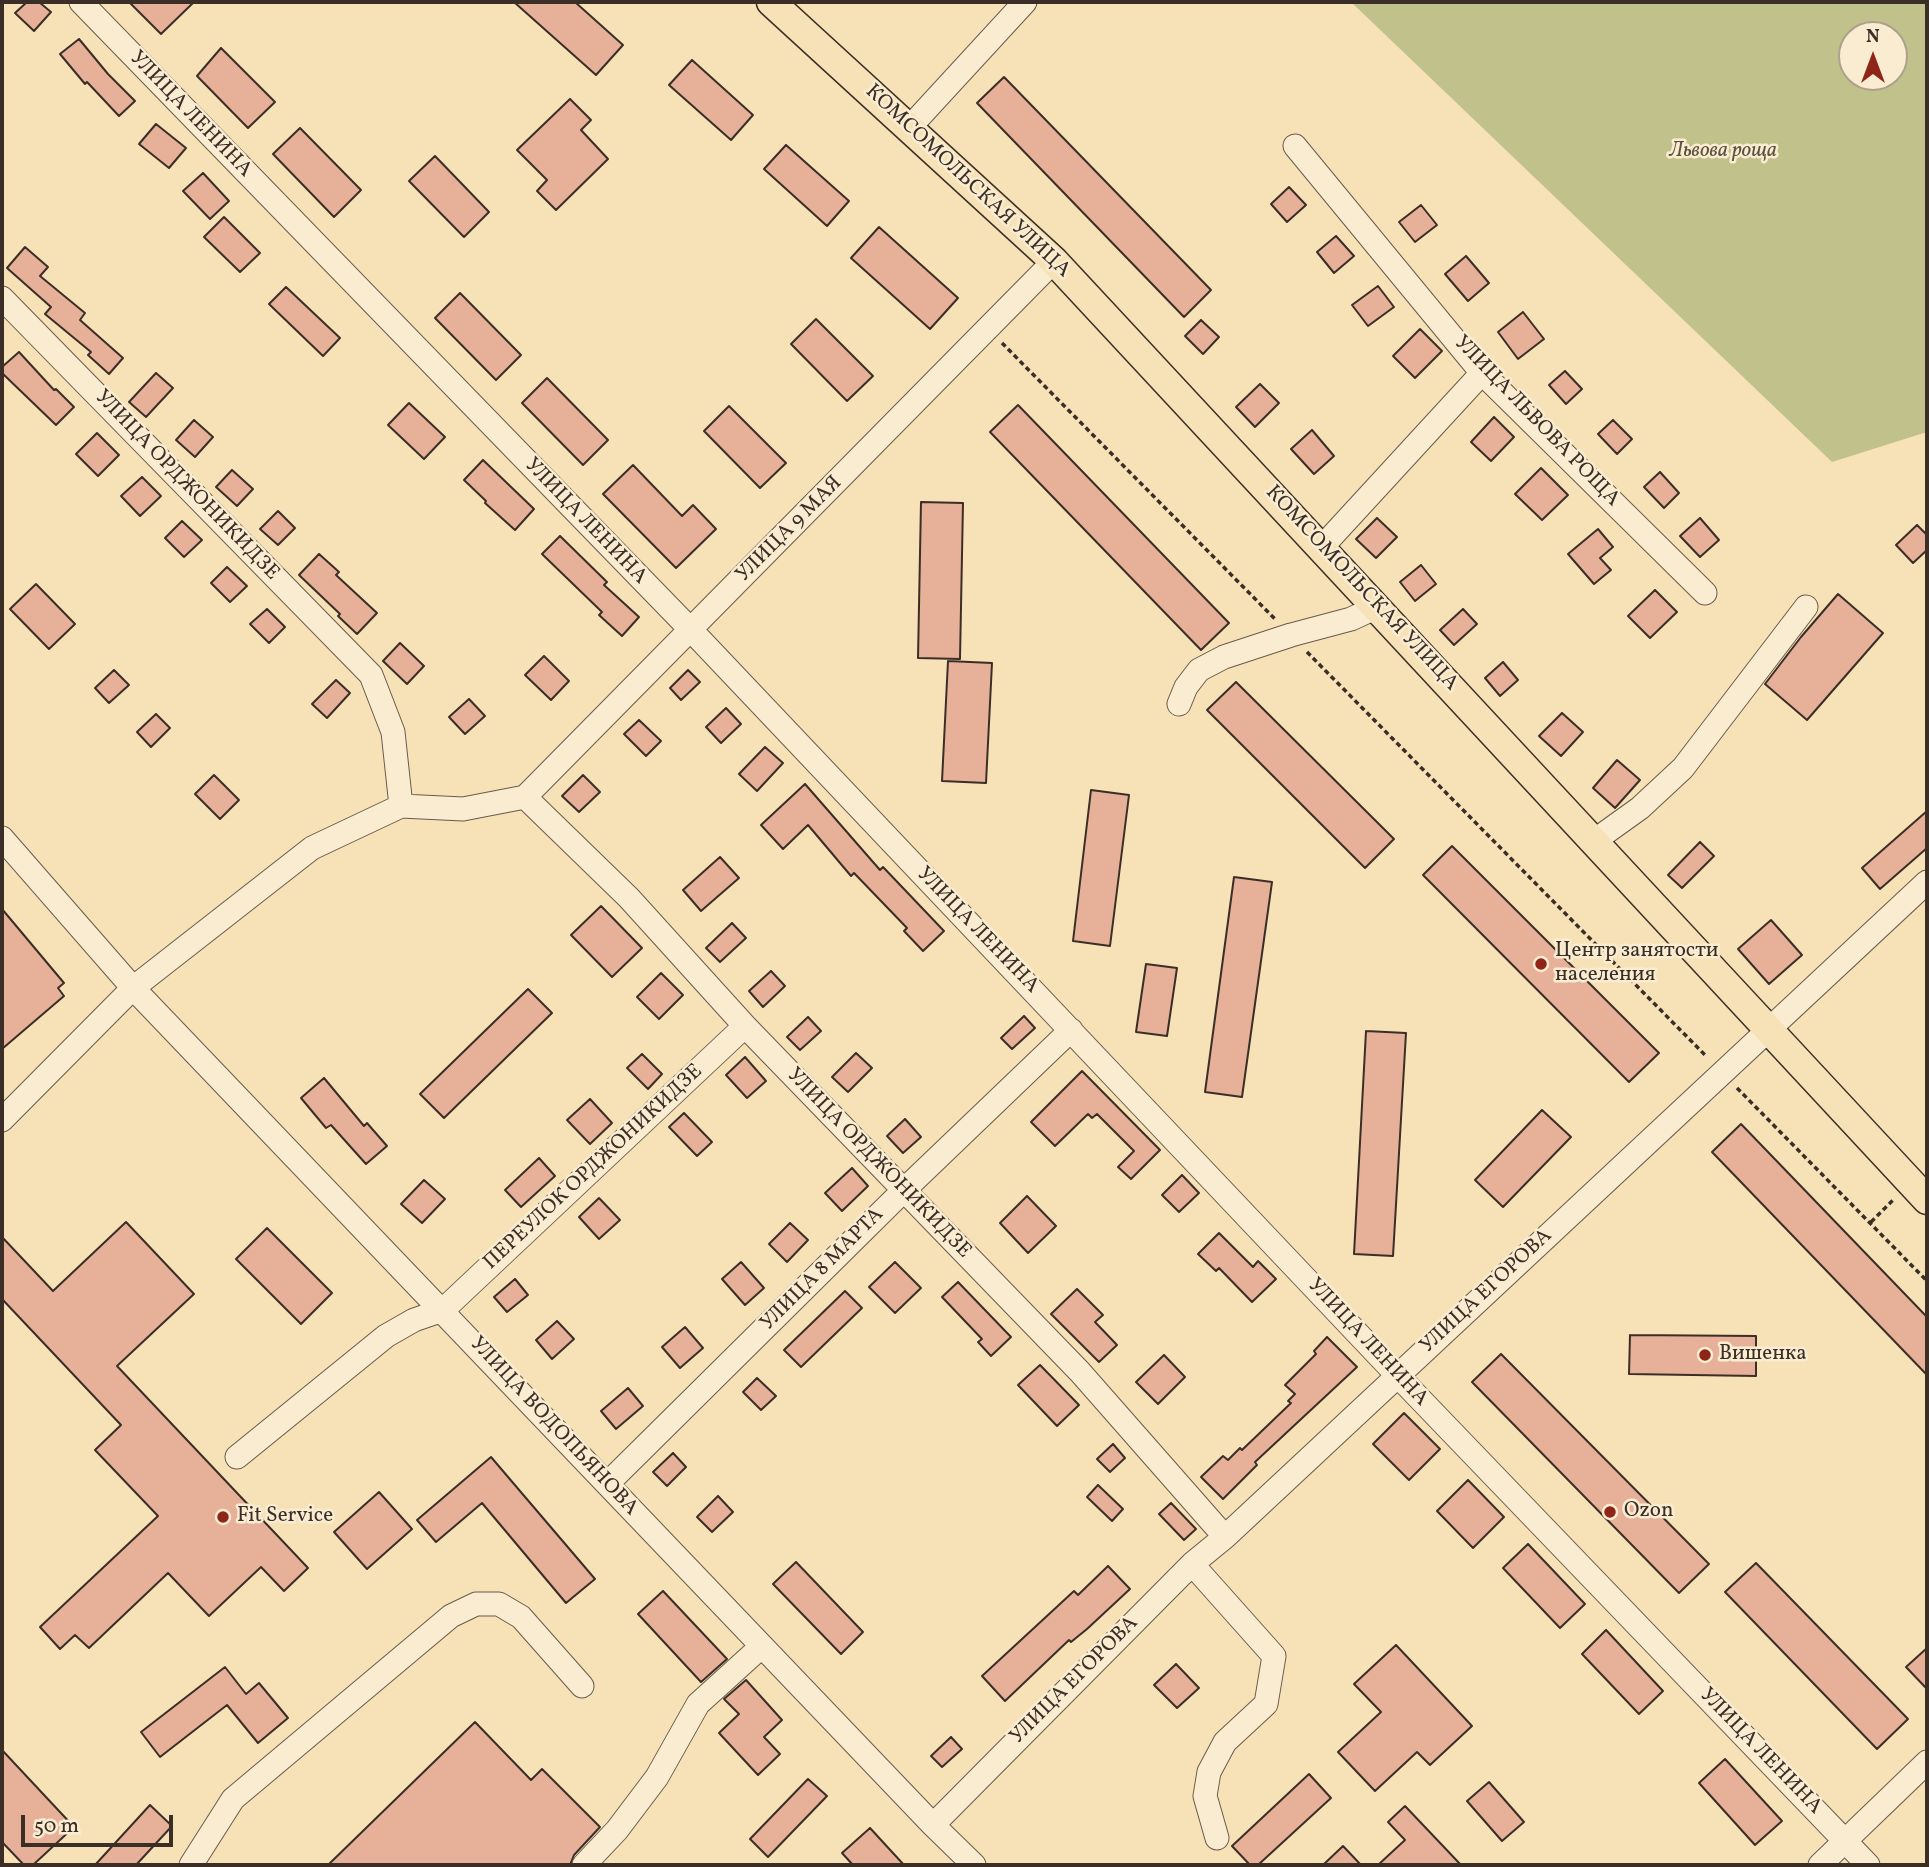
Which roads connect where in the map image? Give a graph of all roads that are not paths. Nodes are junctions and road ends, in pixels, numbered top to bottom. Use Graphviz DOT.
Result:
graph roads {
  1 [pos="81,2"];
  2 [pos="771,2"];
  3 [pos="1025,2"];
  4 [pos="910,127"];
  5 [pos="1295,146"];
  6 [pos="1055,261"];
  7 [pos="2,298"];
  8 [pos="1482,373"];
  9 [pos="1322,547"];
  10 [pos="1705,593"];
  11 [pos="1377,607"];
  12 [pos="1806,607"];
  13 [pos="691,631"];
  14 [pos="1178,704"];
  15 [pos="525,797"];
  16 [pos="401,806"];
  17 [pos="2,838"];
  18 [pos="1594,841"];
  19 [pos="1927,882"];
  20 [pos="133,988"];
  21 [pos="745,1027"];
  22 [pos="1071,1030"];
  23 [pos="1770,1030"];
  24 [pos="2,1120"];
  25 [pos="904,1190"];
  26 [pos="1927,1200"];
  27 [pos="443,1310"];
  28 [pos="1397,1375"];
  29 [pos="237,1457"];
  30 [pos="607,1484"];
  31 [pos="1224,1537"];
  32 [pos="1192,1564"];
  33 [pos="762,1646"];
  34 [pos="582,1686"];
  35 [pos="1927,1762"];
  36 [pos="933,1825"];
  37 [pos="1217,1838"];
  38 [pos="1846,1842"];
  39 [pos="191,1865"];
  40 [pos="584,1865"];
  41 [pos="974,1865"];
  42 [pos="1820,1865"];
  43 [pos="1868,1865"];
  1 -- 13 [label="street, УЛИЦА ЛЕНИНА"];
  2 -- 4 [label="main road, КОМСОМОЛЬСКАЯ УЛИЦА"];
  3 -- 4 [label="street"];
  4 -- 6 [label="main road, КОМСОМОЛЬСКАЯ УЛИЦА"];
  5 -- 8 [label="street, УЛИЦА ЛЬВОВА РОЩА"];
  6 -- 9 [label="main road, КОМСОМОЛЬСКАЯ УЛИЦА"];
  6 -- 13 [label="street, УЛИЦА 9 МАЯ"];
  7 -- 16 [label="street, УЛИЦА ОРДЖОНИКИДЗЕ"];
  8 -- 9 [label="street"];
  8 -- 10 [label="street, УЛИЦА ЛЬВОВА РОЩА"];
  9 -- 11 [label="main road, КОМСОМОЛЬСКАЯ УЛИЦА"];
  11 -- 14 [label="street"];
  11 -- 18 [label="main road, КОМСОМОЛЬСКАЯ УЛИЦА"];
  12 -- 18 [label="street"];
  13 -- 15 [label="street, УЛИЦА 9 МАЯ"];
  13 -- 22 [label="street, УЛИЦА ЛЕНИНА"];
  15 -- 16 [label="street"];
  15 -- 21 [label="street, УЛИЦА ОРДЖОНИКИДЗЕ"];
  16 -- 20 [label="street"];
  17 -- 20 [label="street, УЛИЦА ВОДОПЬЯНОВА"];
  18 -- 23 [label="main road, КОМСОМОЛЬСКАЯ УЛИЦА"];
  19 -- 23 [label="street, УЛИЦА ЕГОРОВА"];
  20 -- 24 [label="street"];
  20 -- 27 [label="street, УЛИЦА ВОДОПЬЯНОВА"];
  21 -- 25 [label="street, УЛИЦА ОРДЖОНИКИДЗЕ"];
  21 -- 27 [label="street, ПЕРЕУЛОК ОРДЖОНИКИДЗЕ"];
  22 -- 25 [label="street, УЛИЦА 8 МАРТА"];
  22 -- 28 [label="street, УЛИЦА ЛЕНИНА"];
  23 -- 26 [label="main road, КОМСОМОЛЬСКАЯ УЛИЦА"];
  23 -- 28 [label="street, УЛИЦА ЕГОРОВА"];
  25 -- 30 [label="street, УЛИЦА 8 МАРТА"];
  25 -- 31 [label="street, УЛИЦА ОРДЖОНИКИДЗЕ"];
  27 -- 29 [label="street"];
  27 -- 30 [label="street, УЛИЦА ВОДОПЬЯНОВА"];
  28 -- 31 [label="street, УЛИЦА ЕГОРОВА"];
  28 -- 38 [label="street, УЛИЦА ЛЕНИНА"];
  30 -- 33 [label="street, УЛИЦА ВОДОПЬЯНОВА"];
  31 -- 32 [label="street, УЛИЦА ЕГОРОВА"];
  32 -- 36 [label="street, УЛИЦА ЕГОРОВА"];
  32 -- 37 [label="street"];
  33 -- 36 [label="street, УЛИЦА ВОДОПЬЯНОВА"];
  33 -- 40 [label="street"];
  34 -- 39 [label="street"];
  35 -- 38 [label="street"];
  36 -- 41 [label="street, УЛИЦА ВОДОПЬЯНОВА"];
  38 -- 42 [label="street"];
  38 -- 43 [label="street, УЛИЦА ЛЕНИНА"];
}
